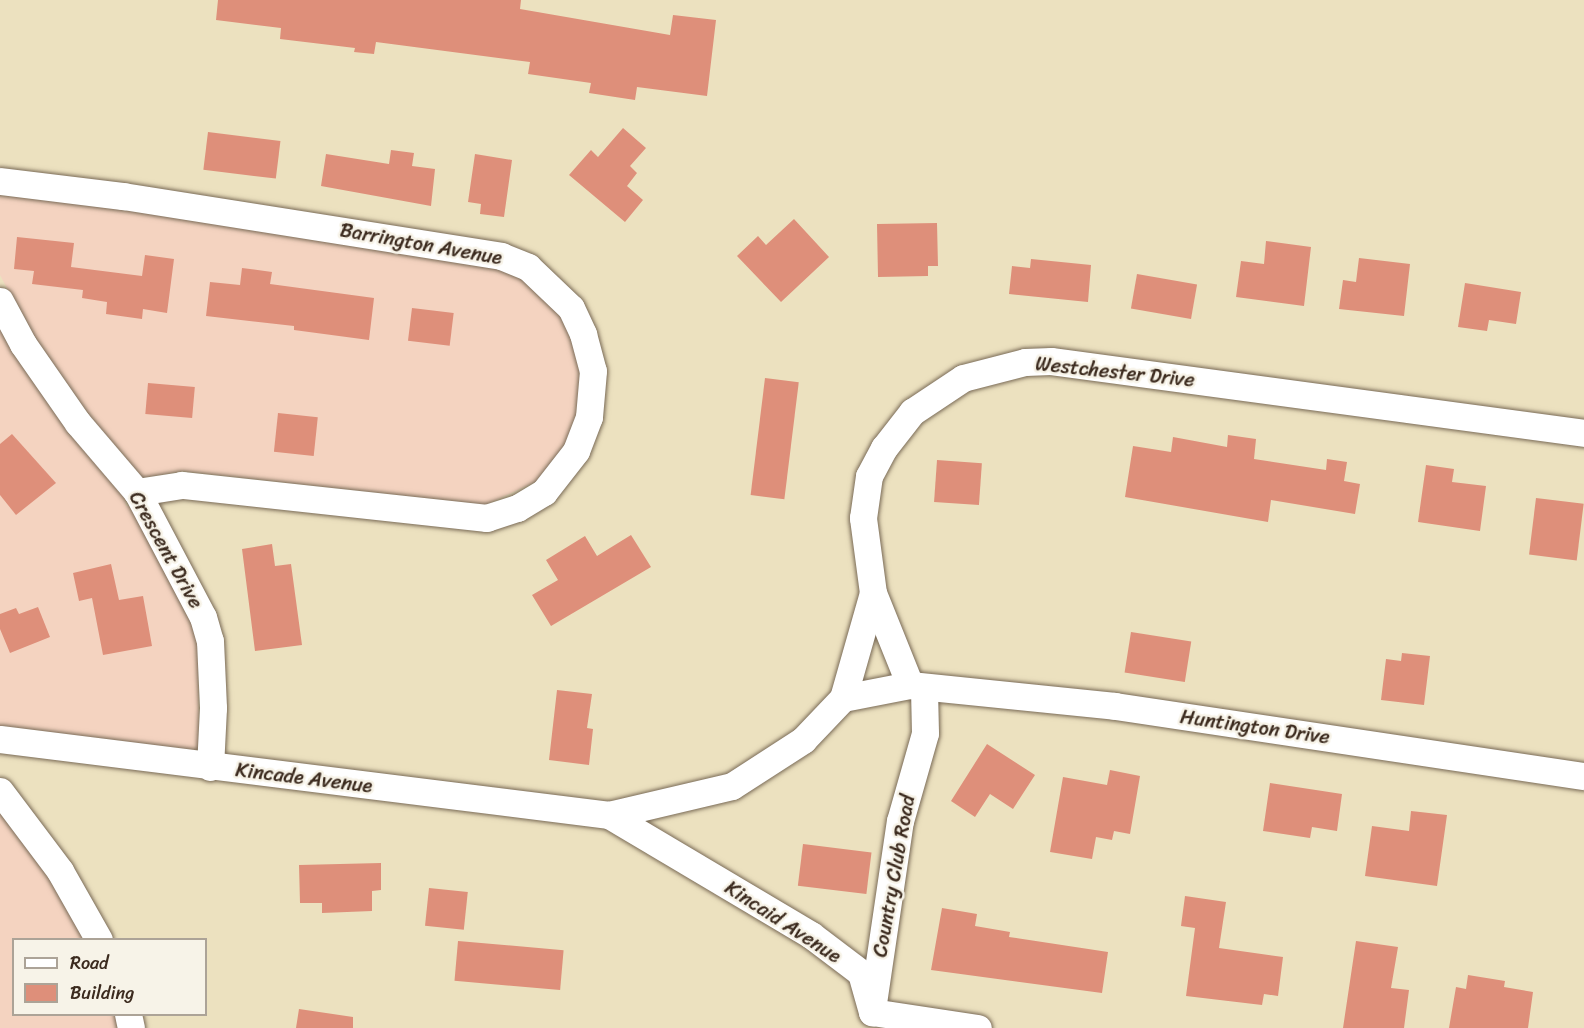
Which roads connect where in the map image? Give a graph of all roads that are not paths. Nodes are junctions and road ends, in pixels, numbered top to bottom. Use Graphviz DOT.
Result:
graph roads {
  1 [pos="0,182"];
  2 [pos="0,302"];
  3 [pos="1584,433"];
  4 [pos="137,492"];
  5 [pos="873,593"];
  6 [pos="917,687"];
  7 [pos="843,698"];
  8 [pos="0,739"];
  9 [pos="210,767"];
  10 [pos="1584,776"];
  11 [pos="0,791"];
  12 [pos="609,815"];
  13 [pos="98,938"];
  14 [pos="870,1020"];
  15 [pos="978,1028"];
  1 -- 4 [label="street, Barrington Avenue"];
  2 -- 4 [label="street, Crescent Drive"];
  3 -- 5 [label="street, Westchester Drive"];
  4 -- 9 [label="street, Crescent Drive"];
  5 -- 6 [label="street, Westchester Drive"];
  5 -- 7 [label="street"];
  6 -- 7 [label="street, Huntington Drive"];
  6 -- 10 [label="street, Huntington Drive"];
  6 -- 14 [label="street, Country Club Road"];
  7 -- 12 [label="street"];
  8 -- 9 [label="street, Kincade Avenue"];
  9 -- 12 [label="street, Kincade Avenue"];
  11 -- 13 [label="street"];
  12 -- 14 [label="street, Kincaid Avenue"];
  14 -- 15 [label="street"];
}
